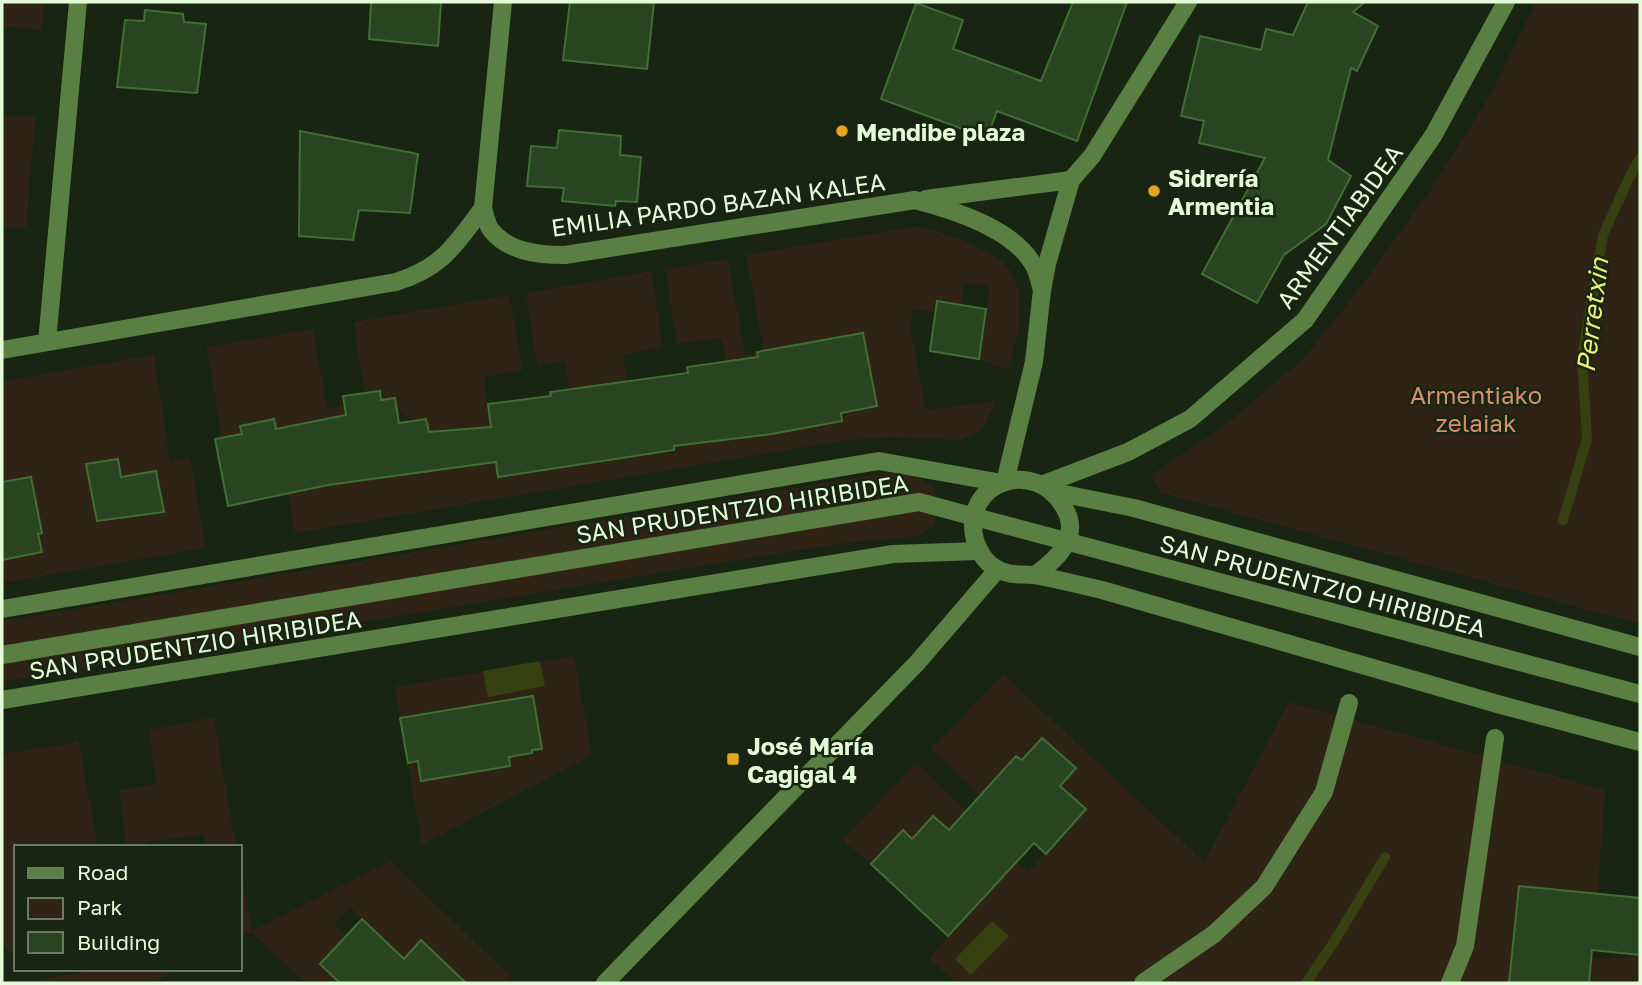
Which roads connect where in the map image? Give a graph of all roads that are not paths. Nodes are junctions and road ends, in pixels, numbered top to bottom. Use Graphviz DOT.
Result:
graph roads {
  1 [pos="78,2"];
  2 [pos="503,2"];
  3 [pos="1188,2"];
  4 [pos="1506,2"];
  5 [pos="1071,180"];
  6 [pos="915,200"];
  7 [pos="483,208"];
  8 [pos="1042,290"];
  9 [pos="47,342"];
  10 [pos="2,350"];
  11 [pos="1003,482"];
  12 [pos="1049,488"];
  13 [pos="974,517"];
  14 [pos="1067,542"];
  15 [pos="978,551"];
  16 [pos="997,570"];
  17 [pos="1035,575"];
  18 [pos="2,609"];
  19 [pos="1640,647"];
  20 [pos="2,655"];
  21 [pos="1640,694"];
  22 [pos="2,700"];
  23 [pos="1349,703"];
  24 [pos="1495,738"];
  25 [pos="1640,742"];
  26 [pos="605,983"];
  27 [pos="1143,983"];
  28 [pos="1451,983"];
  1 -- 9 [label="street"];
  2 -- 7 [label="street"];
  3 -- 5 [label="street"];
  4 -- 12 [label="street, ARMENTIABIDEA"];
  5 -- 6 [label="street"];
  5 -- 8 [label="street"];
  6 -- 7 [label="street, EMILIA PARDO BAZAN KALEA"];
  6 -- 8 [label="street, EMILIA PARDO BAZAN KALEA"];
  7 -- 9 [label="street"];
  8 -- 11 [label="street"];
  9 -- 10 [label="street"];
  11 -- 12 [label="street, SAN PRUDENTZIO HIRIBIDEA"];
  11 -- 13 [label="street"];
  11 -- 18 [label="street, SAN PRUDENTZIO HIRIBIDEA"];
  12 -- 14 [label="street"];
  12 -- 19 [label="street, SAN PRUDENTZIO HIRIBIDEA"];
  13 -- 14 [label="street, SAN PRUDENTZIO HIRIBIDEA"];
  13 -- 15 [label="street"];
  13 -- 20 [label="street, SAN PRUDENTZIO HIRIBIDEA"];
  14 -- 17 [label="street"];
  14 -- 21 [label="street, SAN PRUDENTZIO HIRIBIDEA"];
  15 -- 16 [label="street"];
  15 -- 22 [label="street, SAN PRUDENTZIO HIRIBIDEA"];
  16 -- 17 [label="street"];
  16 -- 26 [label="street"];
  17 -- 25 [label="street"];
  23 -- 27 [label="street"];
  24 -- 28 [label="street"];
}
